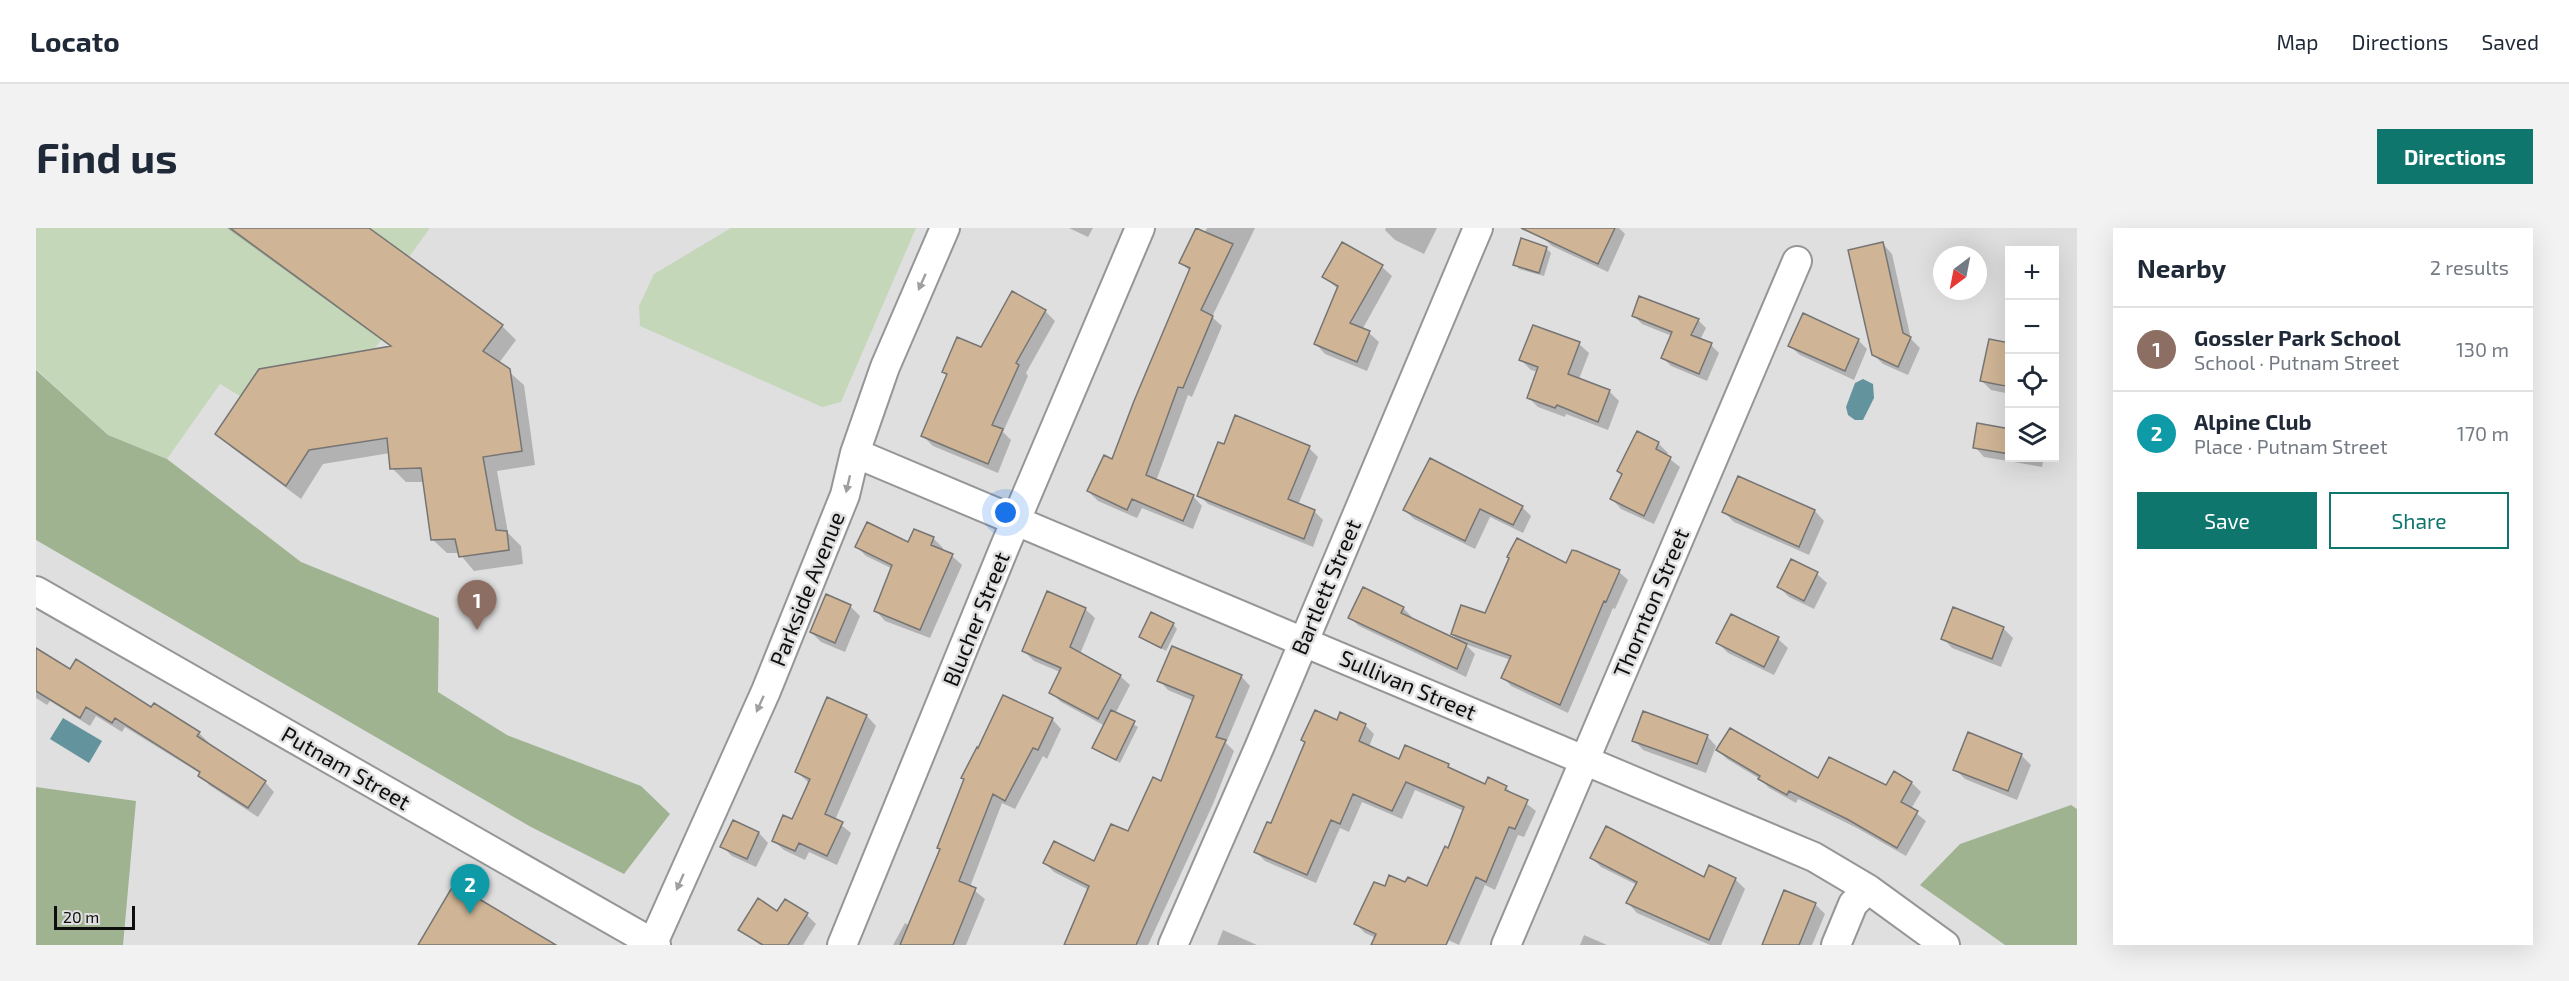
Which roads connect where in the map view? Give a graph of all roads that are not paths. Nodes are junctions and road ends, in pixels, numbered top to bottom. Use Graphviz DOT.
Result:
graph roads {
  1 [pos="945,228"];
  2 [pos="1140,228"];
  3 [pos="1478,228"];
  4 [pos="1797,261"];
  5 [pos="855,453"];
  6 [pos="1015,522"];
  7 [pos="36,591"];
  8 [pos="1302,642"];
  9 [pos="1584,760"];
  10 [pos="1868,889"];
  11 [pos="624,937"];
  12 [pos="655,944"];
  13 [pos="842,945"];
  14 [pos="1173,945"];
  15 [pos="1506,945"];
  16 [pos="1836,945"];
  17 [pos="1946,945"];
  1 -- 5 [label="street, Parkside Avenue, one-way"];
  2 -- 6 [label="street, Blucher Street"];
  3 -- 8 [label="street, Bartlett Street"];
  4 -- 9 [label="street, Thornton Street"];
  5 -- 6 [label="street, Sullivan Street"];
  5 -- 12 [label="street, Parkside Avenue, one-way"];
  6 -- 8 [label="street, Sullivan Street"];
  6 -- 13 [label="street, Blucher Street"];
  7 -- 11 [label="street, Putnam Street"];
  8 -- 9 [label="street, Sullivan Street"];
  8 -- 14 [label="street, Bartlett Street"];
  9 -- 10 [label="street, Sullivan Street"];
  9 -- 15 [label="street, Thornton Street"];
  10 -- 16 [label="street"];
  10 -- 17 [label="street, Sullivan Street"];
  11 -- 12 [label="street, Putnam Street"];
}
